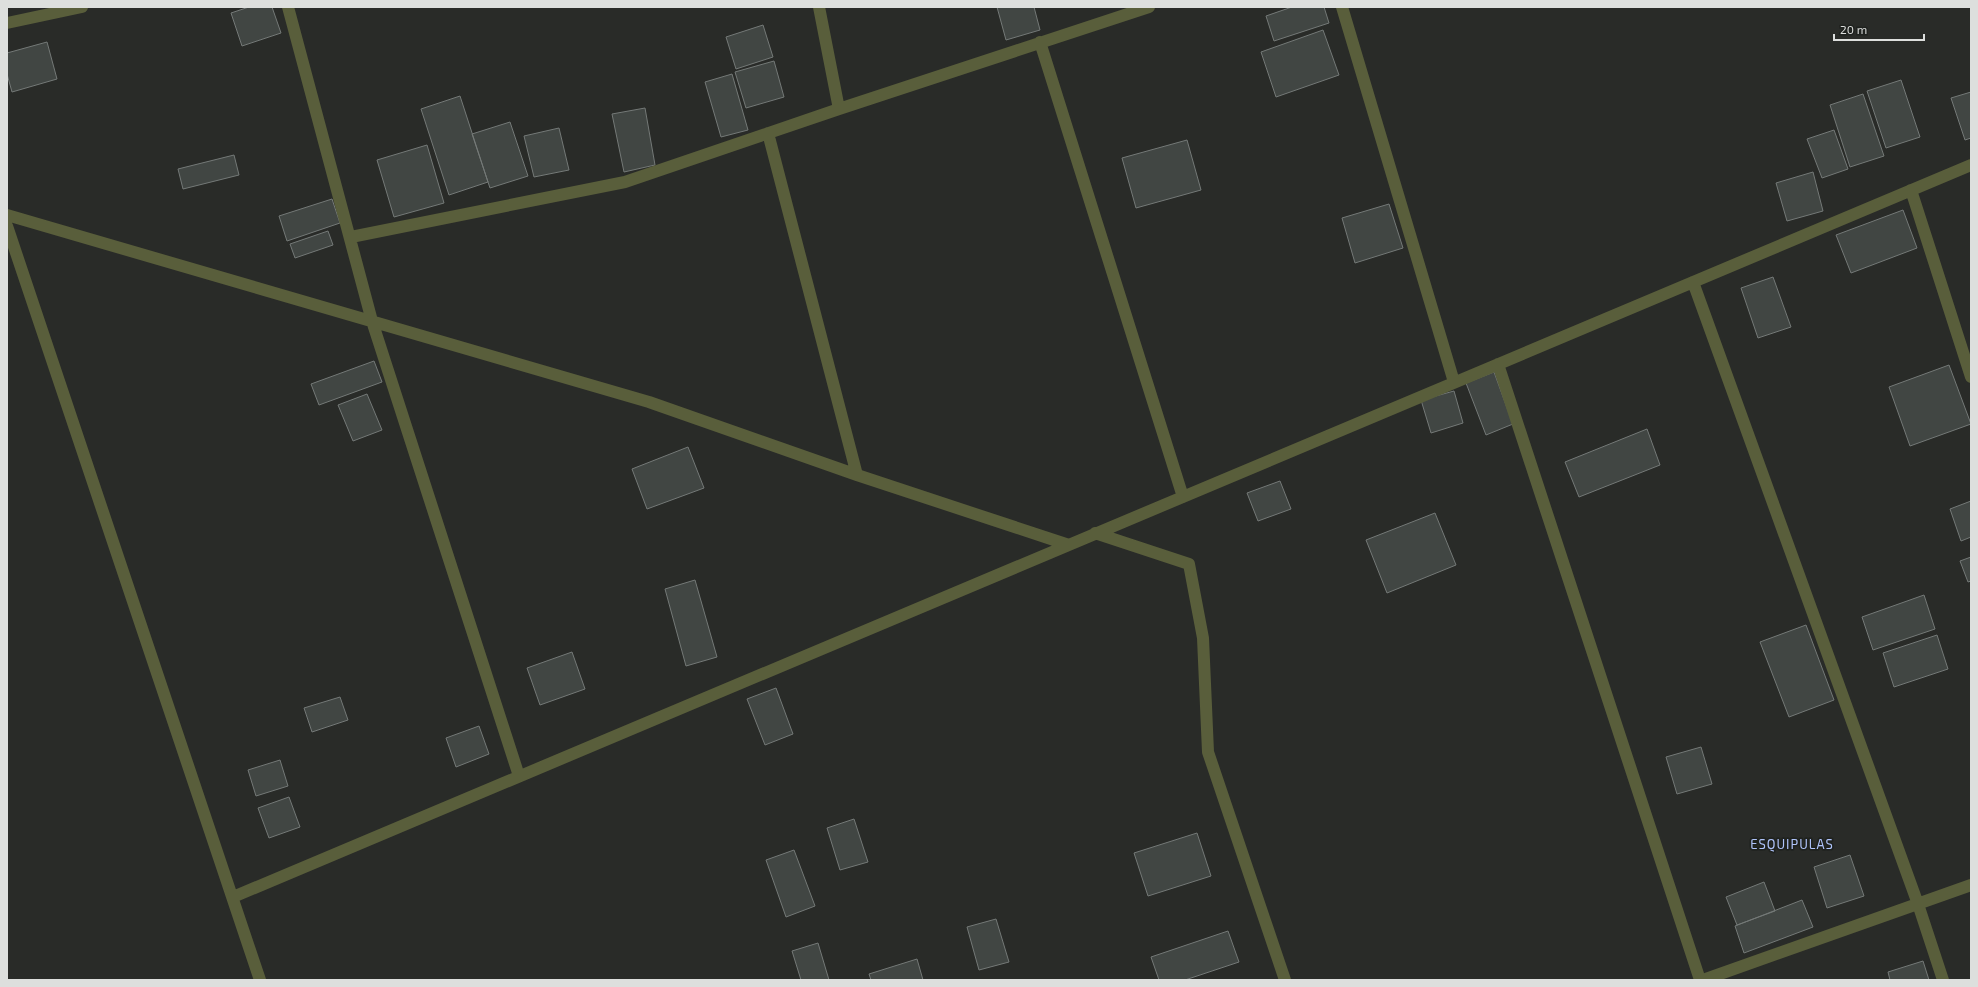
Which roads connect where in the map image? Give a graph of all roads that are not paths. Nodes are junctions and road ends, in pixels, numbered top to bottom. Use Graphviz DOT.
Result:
graph roads {
  1 [pos="82,7"];
  2 [pos="288,7"];
  3 [pos="819,7"];
  4 [pos="1149,7"];
  5 [pos="1342,7"];
  6 [pos="7,23"];
  7 [pos="1040,42"];
  8 [pos="839,109"];
  9 [pos="768,133"];
  10 [pos="1971,165"];
  11 [pos="1911,190"];
  12 [pos="7,215"];
  13 [pos="7,226"];
  14 [pos="351,237"];
  15 [pos="1693,282"];
  16 [pos="372,321"];
  17 [pos="1498,364"];
  18 [pos="1971,377"];
  19 [pos="1454,382"];
  20 [pos="856,475"];
  21 [pos="1183,497"];
  22 [pos="1095,533"];
  23 [pos="1069,545"];
  24 [pos="519,776"];
  25 [pos="1971,885"];
  26 [pos="233,897"];
  27 [pos="1918,904"];
  28 [pos="260,980"];
  29 [pos="1285,980"];
  30 [pos="1700,980"];
  31 [pos="1703,980"];
  32 [pos="1943,980"];
  1 -- 6 [label="street"];
  2 -- 14 [label="street"];
  3 -- 8 [label="street"];
  4 -- 7 [label="street"];
  5 -- 19 [label="street"];
  7 -- 8 [label="street"];
  7 -- 21 [label="street"];
  8 -- 9 [label="street"];
  9 -- 14 [label="street"];
  9 -- 20 [label="street"];
  10 -- 11 [label="street"];
  11 -- 15 [label="street"];
  11 -- 18 [label="street"];
  12 -- 16 [label="street"];
  13 -- 26 [label="street"];
  14 -- 16 [label="street"];
  15 -- 17 [label="street"];
  15 -- 27 [label="street"];
  16 -- 20 [label="street"];
  16 -- 24 [label="street"];
  17 -- 19 [label="street"];
  17 -- 30 [label="street"];
  19 -- 21 [label="street"];
  20 -- 23 [label="street"];
  21 -- 22 [label="street"];
  22 -- 23 [label="street"];
  22 -- 29 [label="street"];
  23 -- 24 [label="street"];
  24 -- 26 [label="street"];
  25 -- 27 [label="street"];
  26 -- 28 [label="street"];
  27 -- 31 [label="street"];
  27 -- 32 [label="street"];
}
